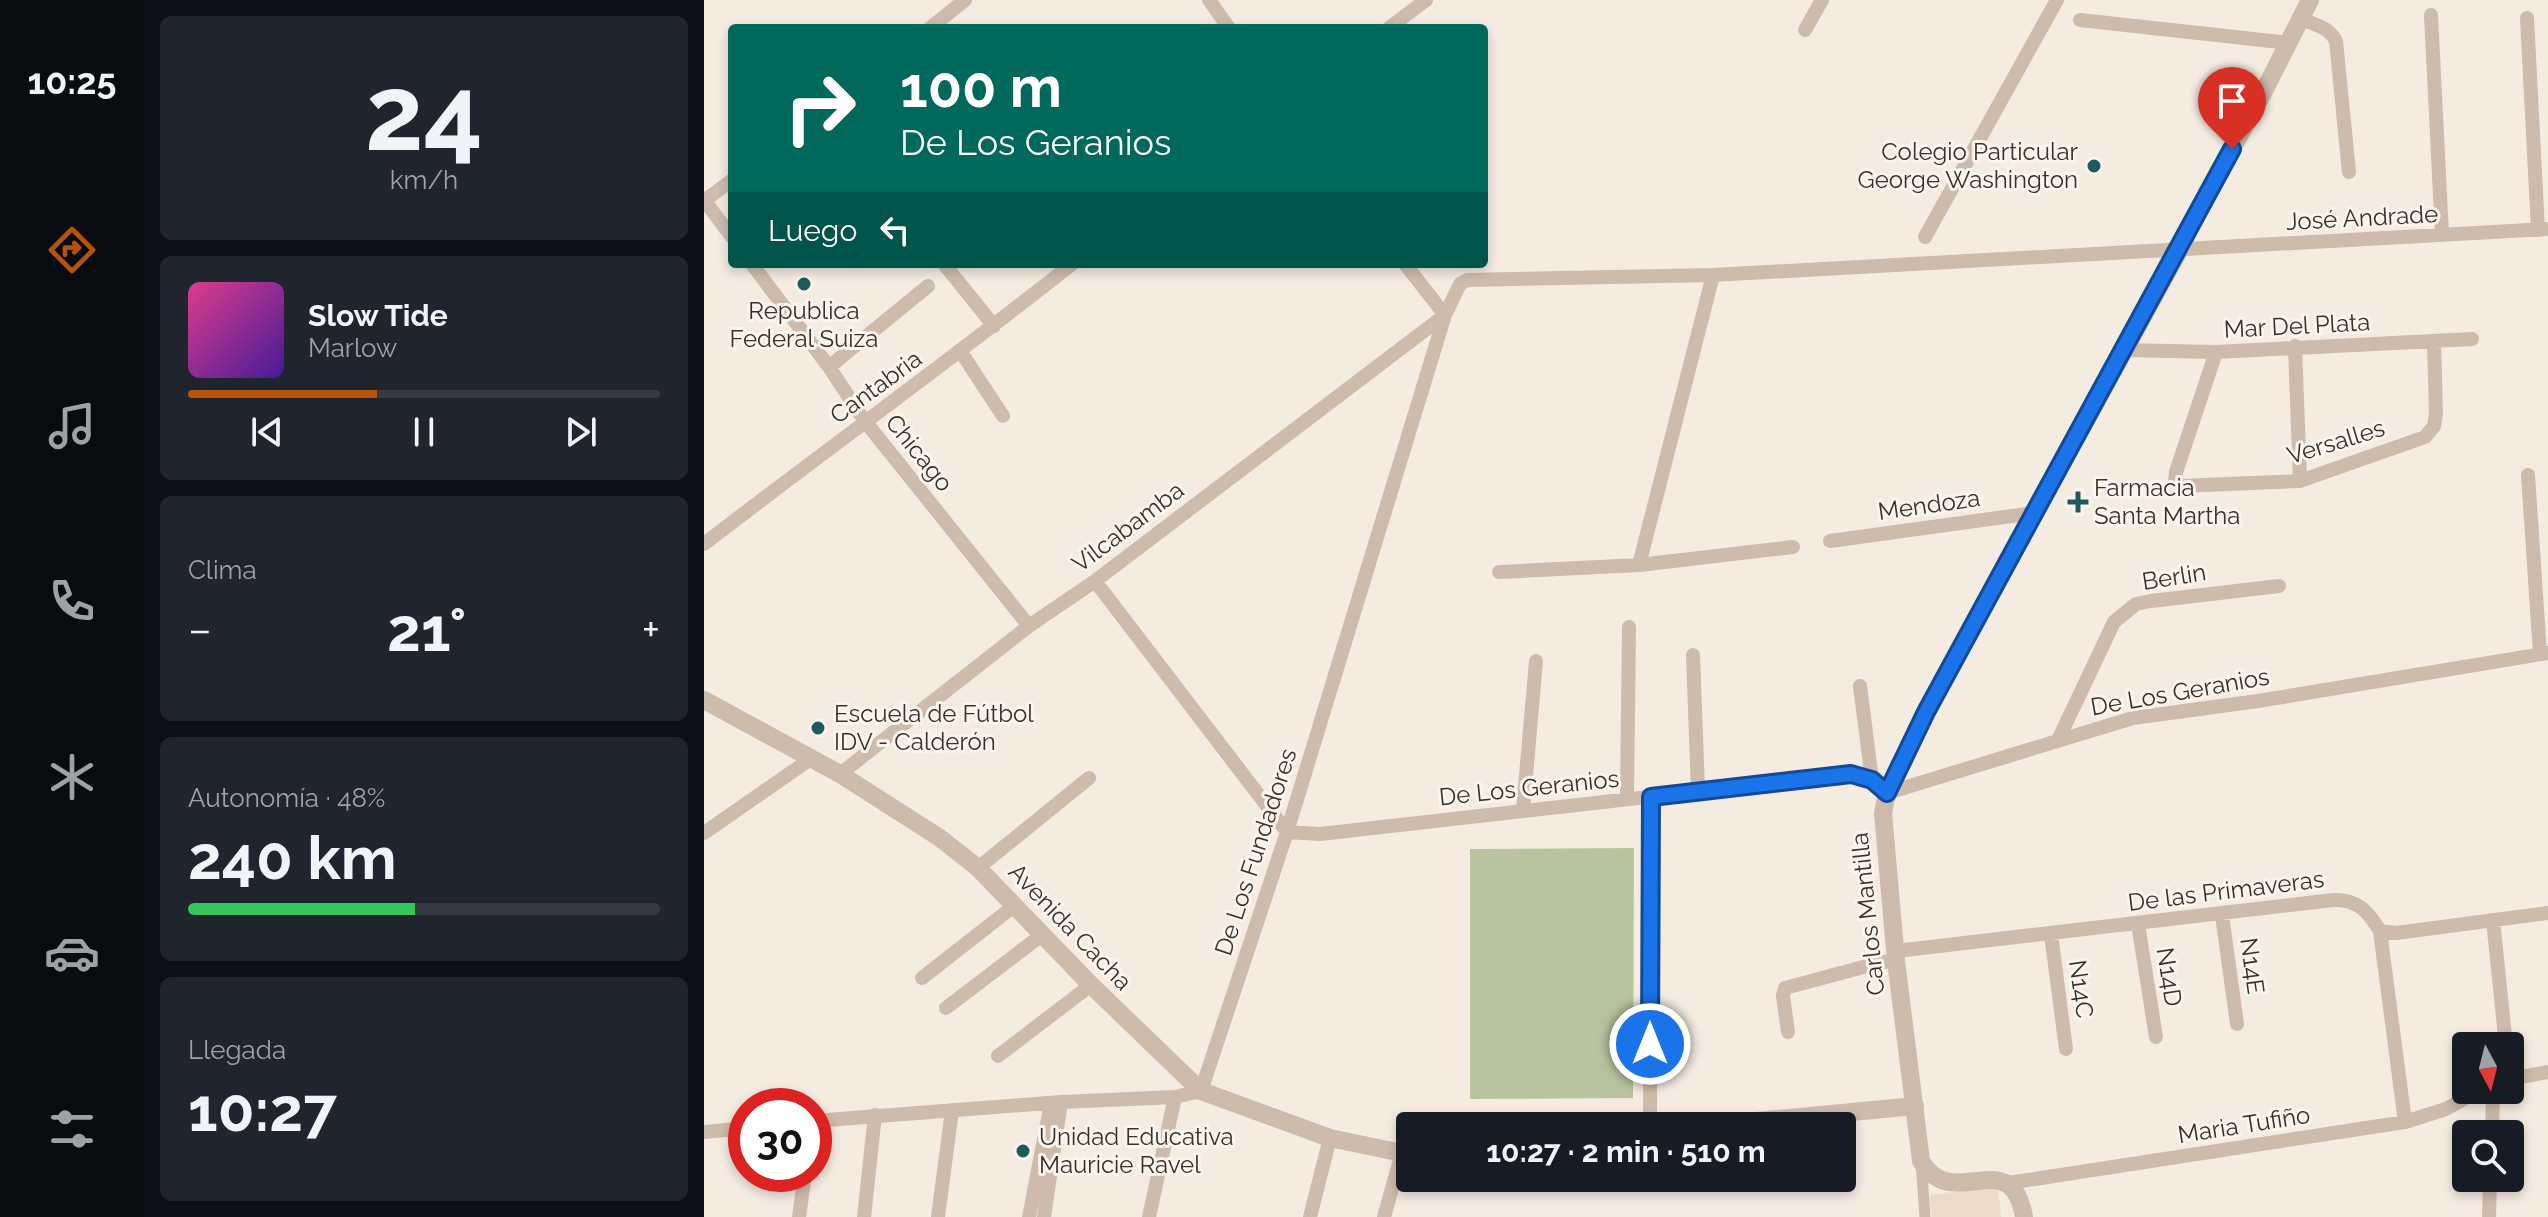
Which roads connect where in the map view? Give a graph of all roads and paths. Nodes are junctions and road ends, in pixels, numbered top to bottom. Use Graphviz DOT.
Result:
graph roads {
  1 [pos="1209,0"];
  2 [pos="1426,0"];
  3 [pos="1822,0"];
  4 [pos="2057,0"];
  5 [pos="2310,0"];
  6 [pos="958,2"];
  7 [pos="2431,15"];
  8 [pos="2527,18"];
  9 [pos="2301,19"];
  10 [pos="2080,20"];
  11 [pos="934,24"];
  12 [pos="1226,24"];
  13 [pos="1394,24"];
  14 [pos="1805,30"];
  15 [pos="2289,43"];
  16 [pos="2349,172"];
  17 [pos="728,183"];
  18 [pos="704,201"];
  19 [pos="2543,230"];
  20 [pos="728,232"];
  21 [pos="2442,235"];
  22 [pos="1925,237"];
  23 [pos="2179,251"];
  24 [pos="755,268"];
  25 [pos="947,268"];
  26 [pos="1067,268"];
  27 [pos="1408,268"];
  28 [pos="1713,275"];
  29 [pos="928,286"];
  30 [pos="1445,315"];
  31 [pos="994,326"];
  32 [pos="2472,339"];
  33 [pos="2434,341"];
  34 [pos="2295,346"];
  35 [pos="2124,350"];
  36 [pos="961,352"];
  37 [pos="2216,352"];
  38 [pos="829,367"];
  39 [pos="1003,416"];
  40 [pos="864,420"];
  41 [pos="2528,475"];
  42 [pos="2300,481"];
  43 [pos="2034,513"];
  44 [pos="1830,541"];
  45 [pos="704,544"];
  46 [pos="1793,547"];
  47 [pos="1639,565"];
  48 [pos="1499,572"];
  49 [pos="1095,581"];
  50 [pos="2279,586"];
  51 [pos="1029,626"];
  52 [pos="1629,627"];
  53 [pos="2544,654"];
  54 [pos="1693,655"];
  55 [pos="1536,661"];
  56 [pos="1860,686"];
  57 [pos="704,700"];
  58 [pos="2059,738"];
  59 [pos="812,758"];
  60 [pos="840,774"];
  61 [pos="1089,778"];
  62 [pos="1872,780"];
  63 [pos="1698,791"];
  64 [pos="1887,793"];
  65 [pos="1651,797"];
  66 [pos="1627,798"];
  67 [pos="1523,810"];
  68 [pos="1287,832"];
  69 [pos="704,833"];
  70 [pos="978,868"];
  71 [pos="1014,906"];
  72 [pos="2548,913"];
  73 [pos="2222,915"];
  74 [pos="2493,920"];
  75 [pos="2138,924"];
  76 [pos="2380,931"];
  77 [pos="1043,934"];
  78 [pos="2051,934"];
  79 [pos="1896,956"];
  80 [pos="922,978"];
  81 [pos="1091,985"];
  82 [pos="946,1008"];
  83 [pos="2237,1024"];
  84 [pos="1788,1032"];
  85 [pos="2505,1032"];
  86 [pos="2156,1037"];
  87 [pos="2066,1049"];
  88 [pos="998,1056"];
  89 [pos="2548,1072"];
  90 [pos="2524,1076"];
  91 [pos="1201,1091"];
  92 [pos="1175,1097"];
  93 [pos="1056,1102"];
  94 [pos="2455,1104"];
  95 [pos="1915,1106"];
  96 [pos="952,1110"];
  97 [pos="1650,1112"];
  98 [pos="1852,1112"];
  99 [pos="875,1115"];
  100 [pos="832,1119"];
  101 [pos="2405,1122"];
  102 [pos="728,1130"];
  103 [pos="704,1132"];
  104 [pos="1330,1138"];
  105 [pos="1396,1151"];
  106 [pos="1921,1161"];
  107 [pos="1396,1182"];
  108 [pos="2008,1183"];
  109 [pos="802,1192"];
  110 [pos="2490,1192"];
  111 [pos="799,1217"];
  112 [pos="864,1217"];
  113 [pos="938,1217"];
  114 [pos="1029,1217"];
  115 [pos="1044,1217"];
  116 [pos="1149,1217"];
  117 [pos="1310,1217"];
  118 [pos="1384,1217"];
  119 [pos="1925,1217"];
  120 [pos="2024,1217"];
  121 [pos="2489,1217"];
  1 -- 12 [label="street"];
  2 -- 13 [label="street"];
  3 -- 14 [label="street"];
  4 -- 22 [label="street"];
  5 -- 9 [label="street, Carlos Mantilla"];
  6 -- 11 [label="street"];
  7 -- 21 [label="street"];
  8 -- 19 [label="street"];
  9 -- 15 [label="street, Carlos Mantilla"];
  9 -- 16 [label="street"];
  10 -- 15 [label="street"];
  15 -- 23 [label="street, Carlos Mantilla"];
  17 -- 18 [label="street"];
  18 -- 20 [label="street"];
  19 -- 21 [label="street, José Andrade"];
  21 -- 23 [label="street, José Andrade"];
  23 -- 28 [label="street, José Andrade"];
  23 -- 35 [label="street, Carlos Mantilla"];
  24 -- 38 [label="street, Chicago"];
  25 -- 31 [label="street"];
  26 -- 31 [label="street, Cantabria"];
  27 -- 30 [label="street"];
  28 -- 30 [label="street, José Andrade"];
  28 -- 47 [label="street"];
  29 -- 38 [label="street"];
  30 -- 49 [label="street, Vilcabamba"];
  30 -- 68 [label="street, De Los Fundadores"];
  31 -- 36 [label="street, Cantabria"];
  32 -- 33 [label="street, Mar Del Plata"];
  33 -- 34 [label="street, Mar Del Plata"];
  33 -- 42 [label="street, Versalles"];
  34 -- 37 [label="street, Mar Del Plata"];
  34 -- 42 [label="street"];
  35 -- 37 [label="street, Mar Del Plata"];
  35 -- 43 [label="street, Carlos Mantilla"];
  36 -- 39 [label="street"];
  36 -- 40 [label="street, Cantabria"];
  37 -- 42 [label="street, Versalles"];
  38 -- 40 [label="street, Chicago"];
  40 -- 45 [label="street, Cantabria"];
  40 -- 51 [label="street, Chicago"];
  41 -- 53 [label="street"];
  43 -- 44 [label="street, Mendoza"];
  43 -- 64 [label="street, Carlos Mantilla"];
  46 -- 47 [label="street"];
  47 -- 48 [label="street"];
  49 -- 51 [label="street, Vilcabamba"];
  49 -- 68 [label="street"];
  50 -- 58 [label="street, Berlin"];
  51 -- 60 [label="street, Vilcabamba"];
  52 -- 66 [label="street"];
  53 -- 58 [label="street, De Los Geranios"];
  54 -- 63 [label="street"];
  55 -- 67 [label="street"];
  56 -- 62 [label="street"];
  57 -- 59 [label="street, Avenida Cacha"];
  58 -- 64 [label="street, De Los Geranios"];
  59 -- 60 [label="street, Avenida Cacha"];
  59 -- 69 [label="street"];
  60 -- 70 [label="street, Avenida Cacha"];
  61 -- 70 [label="street"];
  62 -- 63 [label="street, De Los Geranios"];
  62 -- 64 [label="street"];
  63 -- 65 [label="street, De Los Geranios"];
  64 -- 79 [label="street, Carlos Mantilla"];
  65 -- 66 [label="street, De Los Geranios"];
  65 -- 97 [label="street"];
  66 -- 67 [label="street, De Los Geranios"];
  67 -- 68 [label="street, De Los Geranios"];
  68 -- 91 [label="street, De Los Fundadores"];
  70 -- 71 [label="street, Avenida Cacha"];
  71 -- 77 [label="street, Avenida Cacha"];
  71 -- 80 [label="street"];
  72 -- 74 [label="street"];
  73 -- 75 [label="street, De las Primaveras"];
  73 -- 76 [label="street, De las Primaveras"];
  73 -- 83 [label="street, N14E"];
  74 -- 76 [label="street"];
  74 -- 85 [label="street"];
  75 -- 78 [label="street, De las Primaveras"];
  75 -- 86 [label="street, N14D"];
  76 -- 101 [label="street"];
  77 -- 81 [label="street, Avenida Cacha"];
  77 -- 82 [label="street"];
  78 -- 79 [label="street, De las Primaveras"];
  78 -- 87 [label="street, N14C"];
  79 -- 84 [label="street, De las Primaveras"];
  79 -- 95 [label="street, Carlos Mantilla"];
  81 -- 88 [label="street"];
  81 -- 91 [label="street, Avenida Cacha"];
  89 -- 90 [label="street"];
  91 -- 92 [label="street"];
  91 -- 104 [label="street, Avenida Cacha"];
  92 -- 93 [label="street"];
  92 -- 116 [label="street"];
  93 -- 96 [label="street"];
  93 -- 114 [label="street"];
  93 -- 115 [label="street"];
  94 -- 101 [label="street, Maria Tufiño"];
  95 -- 98 [label="street"];
  95 -- 106 [label="street, Carlos Mantilla"];
  96 -- 99 [label="street"];
  96 -- 113 [label="street"];
  99 -- 100 [label="street"];
  99 -- 112 [label="street"];
  101 -- 108 [label="street, Maria Tufiño"];
  102 -- 103 [label="street"];
  104 -- 105 [label="street, Avenida Cacha"];
  104 -- 117 [label="street"];
  106 -- 108 [label="street"];
  106 -- 119 [label="street"];
  107 -- 118 [label="street"];
  108 -- 120 [label="street"];
  109 -- 111 [label="street"];
  110 -- 121 [label="street"];
}
